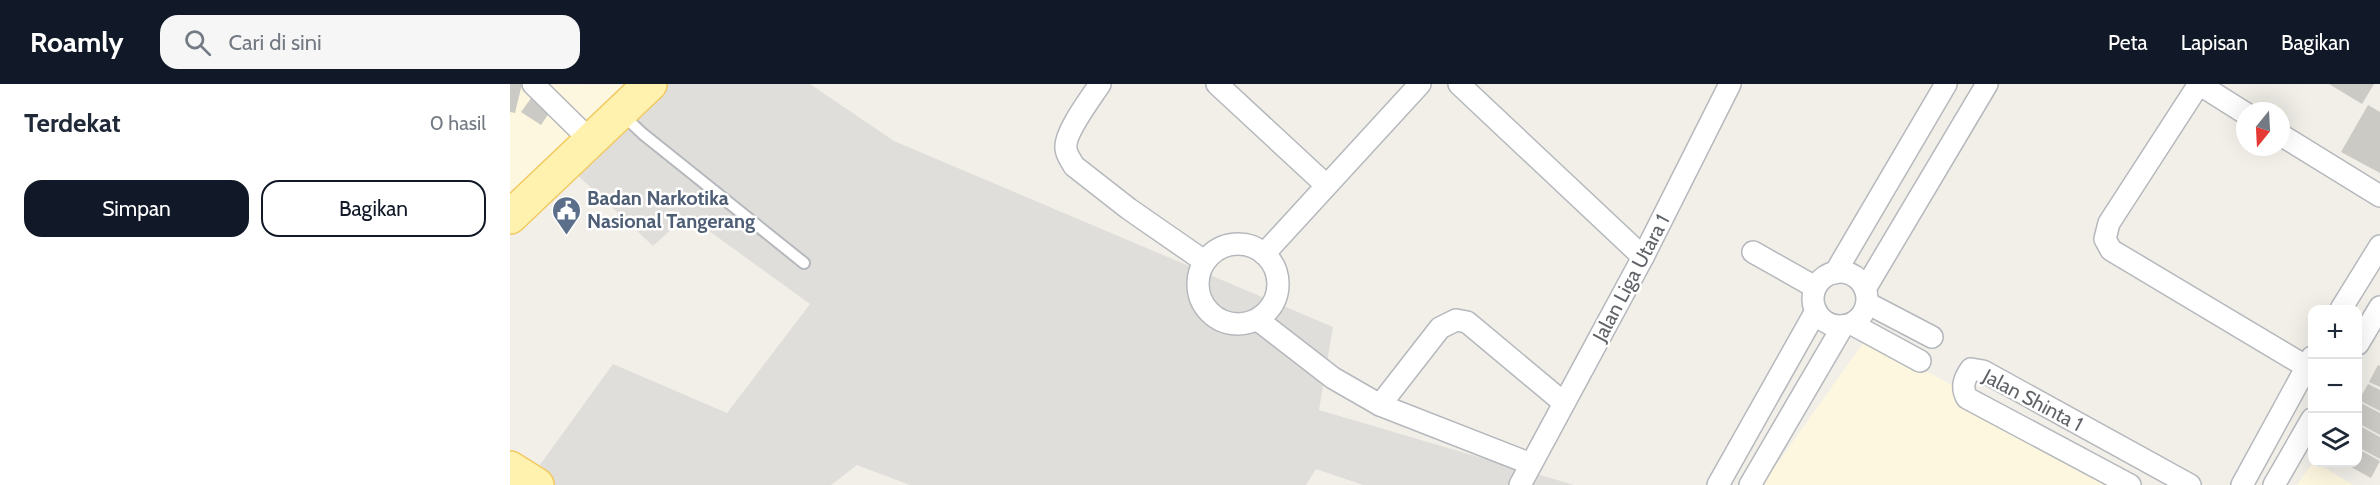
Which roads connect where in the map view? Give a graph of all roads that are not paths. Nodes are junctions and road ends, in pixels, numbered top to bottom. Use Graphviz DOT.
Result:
graph roads {
  1 [pos="533,84"];
  2 [pos="650,84"];
  3 [pos="1100,84"];
  4 [pos="1217,84"];
  5 [pos="1420,84"];
  6 [pos="1459,84"];
  7 [pos="1946,84"];
  8 [pos="1987,84"];
  9 [pos="2199,84"];
  10 [pos="1726,86"];
  11 [pos="2236,107"];
  12 [pos="621,113"];
  13 [pos="591,141"];
  14 [pos="2290,141"];
  15 [pos="1326,185"];
  16 [pos="2380,196"];
  17 [pos="510,217"];
  18 [pos="2380,246"];
  19 [pos="1753,252"];
  20 [pos="1264,254"];
  21 [pos="1643,257"];
  22 [pos="1204,261"];
  23 [pos="804,262"];
  24 [pos="1835,273"];
  25 [pos="1815,287"];
  26 [pos="1866,296"];
  27 [pos="2343,305"];
  28 [pos="2380,307"];
  29 [pos="1816,311"];
  30 [pos="1258,320"];
  31 [pos="1847,325"];
  32 [pos="1932,337"];
  33 [pos="2362,337"];
  34 [pos="1920,361"];
  35 [pos="2308,361"];
  36 [pos="2308,365"];
  37 [pos="1564,403"];
  38 [pos="1380,405"];
  39 [pos="2308,427"];
  40 [pos="2263,444"];
  41 [pos="2289,459"];
  42 [pos="1531,464"];
  43 [pos="510,468"];
  44 [pos="537,485"];
  45 [pos="1520,485"];
  46 [pos="1718,485"];
  47 [pos="1750,485"];
  48 [pos="2130,485"];
  49 [pos="2190,485"];
  50 [pos="2242,485"];
  51 [pos="2274,485"];
  1 -- 13 [label="street"];
  2 -- 12 [label="main road"];
  3 -- 22 [label="street"];
  4 -- 15 [label="street"];
  5 -- 15 [label="street"];
  6 -- 21 [label="street"];
  7 -- 24 [label="street"];
  8 -- 26 [label="street"];
  9 -- 11 [label="street"];
  9 -- 35 [label="street"];
  10 -- 21 [label="street, Jalan Liga Utara 1"];
  12 -- 13 [label="main road"];
  12 -- 23 [label="lane"];
  13 -- 17 [label="main road"];
  14 -- 16 [label="street"];
  15 -- 20 [label="street"];
  18 -- 27 [label="street"];
  19 -- 25 [label="street"];
  20 -- 22 [label="street"];
  20 -- 30 [label="street"];
  21 -- 37 [label="street, Jalan Liga Utara 1"];
  22 -- 30 [label="street"];
  24 -- 25 [label="street"];
  24 -- 26 [label="street"];
  25 -- 29 [label="street"];
  26 -- 31 [label="street"];
  26 -- 32 [label="street"];
  28 -- 33 [label="street"];
  29 -- 31 [label="street"];
  29 -- 46 [label="street"];
  30 -- 38 [label="street"];
  31 -- 34 [label="street"];
  31 -- 47 [label="street"];
  36 -- 40 [label="street"];
  37 -- 38 [label="street"];
  37 -- 42 [label="street, Jalan Liga Utara 1"];
  38 -- 42 [label="street"];
  39 -- 41 [label="street"];
  40 -- 41 [label="street"];
  40 -- 50 [label="street"];
  41 -- 51 [label="street"];
  42 -- 45 [label="street, Jalan Liga Utara 1"];
  43 -- 44 [label="main road"];
  48 -- 49 [label="street, Jalan Shinta 1"];
}
